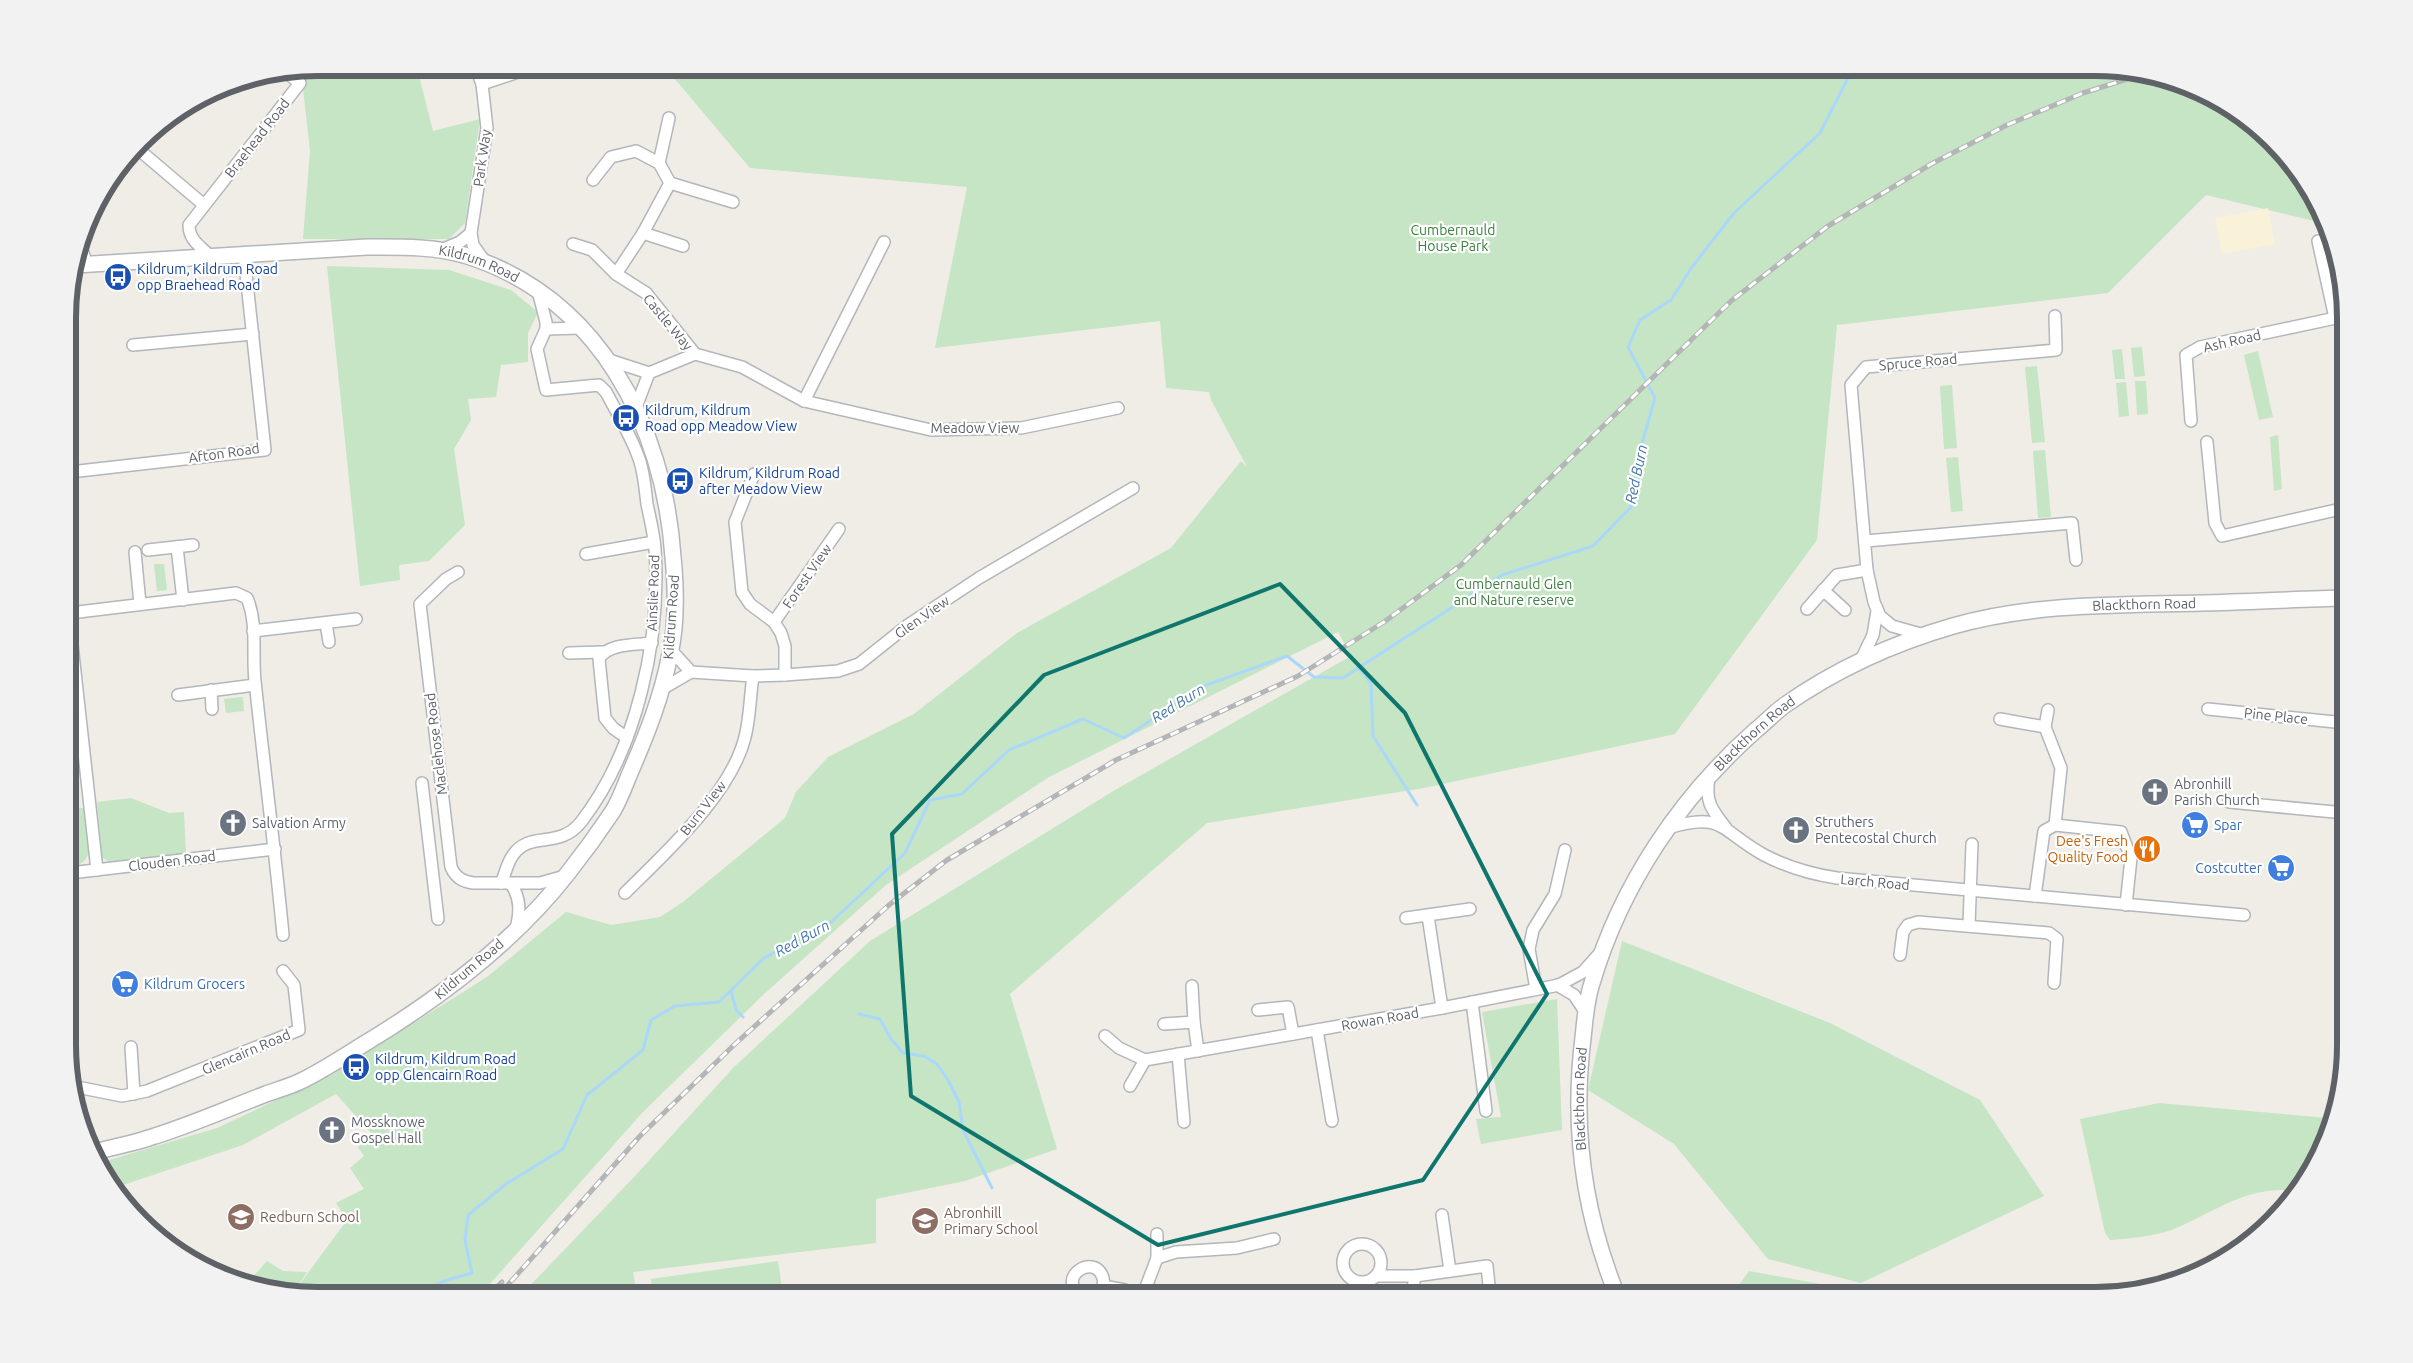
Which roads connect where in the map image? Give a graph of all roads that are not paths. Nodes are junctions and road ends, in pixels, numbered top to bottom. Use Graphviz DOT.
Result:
graph roads {
  1 [pos="479,76"];
  2 [pos="506,76"];
  3 [pos="293,78"];
  4 [pos="482,84"];
  5 [pos="669,118"];
  6 [pos="142,152"];
  7 [pos="659,163"];
  8 [pos="593,180"];
  9 [pos="670,183"];
  10 [pos="732,202"];
  11 [pos="204,205"];
  12 [pos="471,233"];
  13 [pos="642,233"];
  14 [pos="2318,241"];
  15 [pos="884,242"];
  16 [pos="573,244"];
  17 [pos="683,246"];
  18 [pos="441,250"];
  19 [pos="244,254"];
  20 [pos="210,256"];
  21 [pos="486,264"];
  22 [pos="82,265"];
  23 [pos="616,274"];
  24 [pos="538,291"];
  25 [pos="2336,303"];
  26 [pos="2055,316"];
  27 [pos="2337,318"];
  28 [pos="581,328"];
  29 [pos="546,329"];
  30 [pos="253,334"];
  31 [pos="133,345"];
  32 [pos="695,354"];
  33 [pos="608,360"];
  34 [pos="649,373"];
  35 [pos="804,401"];
  36 [pos="636,407"];
  37 [pos="1118,408"];
  38 [pos="2191,421"];
  39 [pos="2207,442"];
  40 [pos="76,471"];
  41 [pos="754,474"];
  42 [pos="1133,488"];
  43 [pos="2337,510"];
  44 [pos="839,529"];
  45 [pos="1866,541"];
  46 [pos="654,542"];
  47 [pos="194,545"];
  48 [pos="176,547"];
  49 [pos="148,550"];
  50 [pos="135,552"];
  51 [pos="586,554"];
  52 [pos="2076,560"];
  53 [pos="1867,570"];
  54 [pos="458,572"];
  55 [pos="1823,590"];
  56 [pos="2337,598"];
  57 [pos="183,600"];
  58 [pos="140,604"];
  59 [pos="1807,609"];
  60 [pos="1845,610"];
  61 [pos="1877,610"];
  62 [pos="76,612"];
  63 [pos="356,619"];
  64 [pos="774,622"];
  65 [pos="326,623"];
  66 [pos="253,631"];
  67 [pos="1924,635"];
  68 [pos="329,642"];
  69 [pos="652,644"];
  70 [pos="671,650"];
  71 [pos="603,652"];
  72 [pos="569,653"];
  73 [pos="1860,662"];
  74 [pos="691,672"];
  75 [pos="785,675"];
  76 [pos="753,676"];
  77 [pos="76,681"];
  78 [pos="255,682"];
  79 [pos="662,689"];
  80 [pos="210,690"];
  81 [pos="178,695"];
  82 [pos="2208,708"];
  83 [pos="212,709"];
  84 [pos="2048,710"];
  85 [pos="2000,719"];
  86 [pos="2337,722"];
  87 [pos="2045,727"];
  88 [pos="626,738"];
  89 [pos="1710,776"];
  90 [pos="422,783"];
  91 [pos="2229,802"];
  92 [pos="2337,812"];
  93 [pos="2056,825"];
  94 [pos="1668,828"];
  95 [pos="1727,828"];
  96 [pos="447,833"];
  97 [pos="428,837"];
  98 [pos="1972,844"];
  99 [pos="275,849"];
  100 [pos="1566,850"];
  101 [pos="97,870"];
  102 [pos="76,872"];
  103 [pos="566,876"];
  104 [pos="506,884"];
  105 [pos="1969,890"];
  106 [pos="625,893"];
  107 [pos="2035,896"];
  108 [pos="2126,905"];
  109 [pos="1470,910"];
  110 [pos="2244,915"];
  111 [pos="1428,916"];
  112 [pos="1406,918"];
  113 [pos="438,919"];
  114 [pos="1969,925"];
  115 [pos="516,929"];
  116 [pos="283,935"];
  117 [pos="1606,945"];
  118 [pos="1900,955"];
  119 [pos="283,971"];
  120 [pos="2054,983"];
  121 [pos="1557,985"];
  122 [pos="1192,986"];
  123 [pos="1536,988"];
  124 [pos="1472,1002"];
  125 [pos="1442,1008"];
  126 [pos="1258,1010"];
  127 [pos="1586,1013"];
  128 [pos="1194,1022"];
  129 [pos="1164,1024"];
  130 [pos="1318,1030"];
  131 [pos="1293,1034"];
  132 [pos="1105,1036"];
  133 [pos="131,1047"];
  134 [pos="1198,1050"];
  135 [pos="1178,1054"];
  136 [pos="1145,1060"];
  137 [pos="1130,1086"];
  138 [pos="80,1088"];
  139 [pos="134,1094"];
  140 [pos="1486,1111"];
  141 [pos="1332,1121"];
  142 [pos="1184,1122"];
  143 [pos="100,1150"];
  144 [pos="1442,1215"];
  145 [pos="1157,1234"];
  146 [pos="1274,1239"];
  147 [pos="1157,1258"];
  148 [pos="1450,1271"];
  149 [pos="1376,1276"];
  150 [pos="1415,1276"];
  151 [pos="1074,1287"];
  152 [pos="1100,1287"];
  153 [pos="1146,1287"];
  154 [pos="1413,1287"];
  155 [pos="1489,1287"];
  156 [pos="1615,1287"];
  1 -- 4 [label="street, Park Way"];
  2 -- 4 [label="street"];
  3 -- 11 [label="street, Braehead Road"];
  4 -- 12 [label="street, Park Way"];
  5 -- 7 [label="street"];
  6 -- 11 [label="street"];
  7 -- 8 [label="street"];
  7 -- 9 [label="street"];
  9 -- 10 [label="street"];
  9 -- 13 [label="street"];
  11 -- 20 [label="street, Braehead Road"];
  12 -- 18 [label="street"];
  12 -- 21 [label="street"];
  13 -- 17 [label="street"];
  13 -- 23 [label="street"];
  14 -- 25 [label="street"];
  15 -- 35 [label="street"];
  16 -- 23 [label="street, Castle Way"];
  18 -- 19 [label="street, Kildrum Road"];
  18 -- 21 [label="street, Kildrum Road"];
  19 -- 20 [label="street, Kildrum Road"];
  19 -- 30 [label="street, Afton Road"];
  20 -- 22 [label="street, Kildrum Road"];
  21 -- 24 [label="street, Kildrum Road"];
  23 -- 32 [label="street, Castle Way"];
  24 -- 28 [label="street, Kildrum Road"];
  24 -- 29 [label="street, Ainslie Road"];
  26 -- 45 [label="street, Spruce Road"];
  27 -- 38 [label="street, Ash Road"];
  28 -- 29 [label="street"];
  28 -- 33 [label="street, Kildrum Road"];
  29 -- 46 [label="street, Ainslie Road"];
  30 -- 31 [label="street"];
  30 -- 40 [label="street, Afton Road"];
  32 -- 34 [label="street"];
  32 -- 35 [label="street, Meadow View"];
  33 -- 34 [label="street"];
  33 -- 36 [label="street, Kildrum Road"];
  34 -- 36 [label="street"];
  35 -- 37 [label="street, Meadow View"];
  36 -- 70 [label="street, Kildrum Road"];
  39 -- 43 [label="street"];
  41 -- 64 [label="street, Forest View"];
  42 -- 75 [label="street, Glen View"];
  44 -- 64 [label="street, Forest View"];
  45 -- 52 [label="street"];
  45 -- 53 [label="street, Spruce Road"];
  46 -- 51 [label="street, Ainslie Road"];
  46 -- 69 [label="street, Ainslie Road"];
  47 -- 48 [label="street"];
  48 -- 49 [label="street"];
  48 -- 57 [label="street"];
  50 -- 58 [label="street"];
  53 -- 55 [label="street"];
  53 -- 61 [label="street, Spruce Road"];
  54 -- 96 [label="street, Maclehose Road"];
  55 -- 59 [label="street"];
  55 -- 60 [label="street"];
  56 -- 67 [label="street, Blackthorn Road"];
  57 -- 58 [label="street"];
  57 -- 66 [label="street"];
  58 -- 62 [label="street"];
  61 -- 67 [label="street"];
  61 -- 73 [label="street, Spruce Road"];
  63 -- 65 [label="street"];
  64 -- 75 [label="street, Forest View"];
  65 -- 66 [label="street"];
  65 -- 68 [label="street"];
  66 -- 78 [label="street"];
  67 -- 73 [label="street, Blackthorn Road"];
  69 -- 71 [label="street, Ainslie Road"];
  69 -- 88 [label="street, Ainslie Road"];
  70 -- 74 [label="street"];
  70 -- 79 [label="street, Kildrum Road"];
  71 -- 72 [label="street, Ainslie Road"];
  71 -- 88 [label="street"];
  73 -- 89 [label="street, Blackthorn Road"];
  74 -- 76 [label="street, Glen View"];
  74 -- 79 [label="street"];
  75 -- 76 [label="street, Glen View"];
  76 -- 106 [label="street, Burn View"];
  77 -- 101 [label="street"];
  78 -- 80 [label="street"];
  78 -- 99 [label="street"];
  79 -- 103 [label="street, Kildrum Road"];
  80 -- 81 [label="street"];
  80 -- 83 [label="street"];
  82 -- 86 [label="street, Pine Place"];
  84 -- 87 [label="street"];
  85 -- 87 [label="street"];
  87 -- 93 [label="street"];
  88 -- 104 [label="street, Ainslie Road"];
  89 -- 94 [label="street, Blackthorn Road"];
  89 -- 95 [label="street, Larch Road"];
  90 -- 97 [label="street"];
  91 -- 92 [label="street"];
  93 -- 107 [label="street"];
  93 -- 108 [label="street"];
  94 -- 95 [label="street, Larch Road"];
  94 -- 117 [label="street, Blackthorn Road"];
  95 -- 105 [label="street, Larch Road"];
  96 -- 97 [label="street"];
  96 -- 104 [label="street, Maclehose Road"];
  97 -- 113 [label="street"];
  98 -- 105 [label="street"];
  99 -- 101 [label="street, Clouden Road"];
  99 -- 116 [label="street"];
  100 -- 123 [label="street"];
  101 -- 102 [label="street, Clouden Road"];
  103 -- 104 [label="street, Maclehose Road"];
  103 -- 115 [label="street, Kildrum Road"];
  104 -- 115 [label="street"];
  105 -- 107 [label="street, Larch Road"];
  105 -- 114 [label="street"];
  107 -- 108 [label="street, Larch Road"];
  108 -- 110 [label="street, Larch Road"];
  109 -- 111 [label="street"];
  111 -- 112 [label="street"];
  111 -- 125 [label="street"];
  114 -- 118 [label="street"];
  114 -- 120 [label="street"];
  115 -- 143 [label="street, Kildrum Road"];
  117 -- 121 [label="street, Rowan Road"];
  117 -- 127 [label="street, Blackthorn Road"];
  119 -- 139 [label="street, Glencairn Road"];
  121 -- 123 [label="street, Rowan Road"];
  121 -- 127 [label="street"];
  122 -- 128 [label="street"];
  123 -- 124 [label="street, Rowan Road"];
  124 -- 125 [label="street, Rowan Road"];
  124 -- 140 [label="street"];
  125 -- 130 [label="street, Rowan Road"];
  126 -- 131 [label="street"];
  127 -- 156 [label="street, Blackthorn Road"];
  128 -- 129 [label="street"];
  128 -- 134 [label="street"];
  130 -- 131 [label="street, Rowan Road"];
  130 -- 141 [label="street"];
  131 -- 134 [label="street, Rowan Road"];
  132 -- 136 [label="street"];
  133 -- 139 [label="street"];
  134 -- 135 [label="street, Rowan Road"];
  135 -- 136 [label="street, Rowan Road"];
  135 -- 142 [label="street"];
  136 -- 137 [label="street"];
  138 -- 139 [label="street, Glencairn Road"];
  144 -- 148 [label="street"];
  145 -- 147 [label="street"];
  146 -- 147 [label="street"];
  147 -- 153 [label="street"];
  148 -- 150 [label="street"];
  148 -- 155 [label="street"];
  149 -- 150 [label="street"];
  150 -- 154 [label="street"];
  151 -- 152 [label="street"];
}
